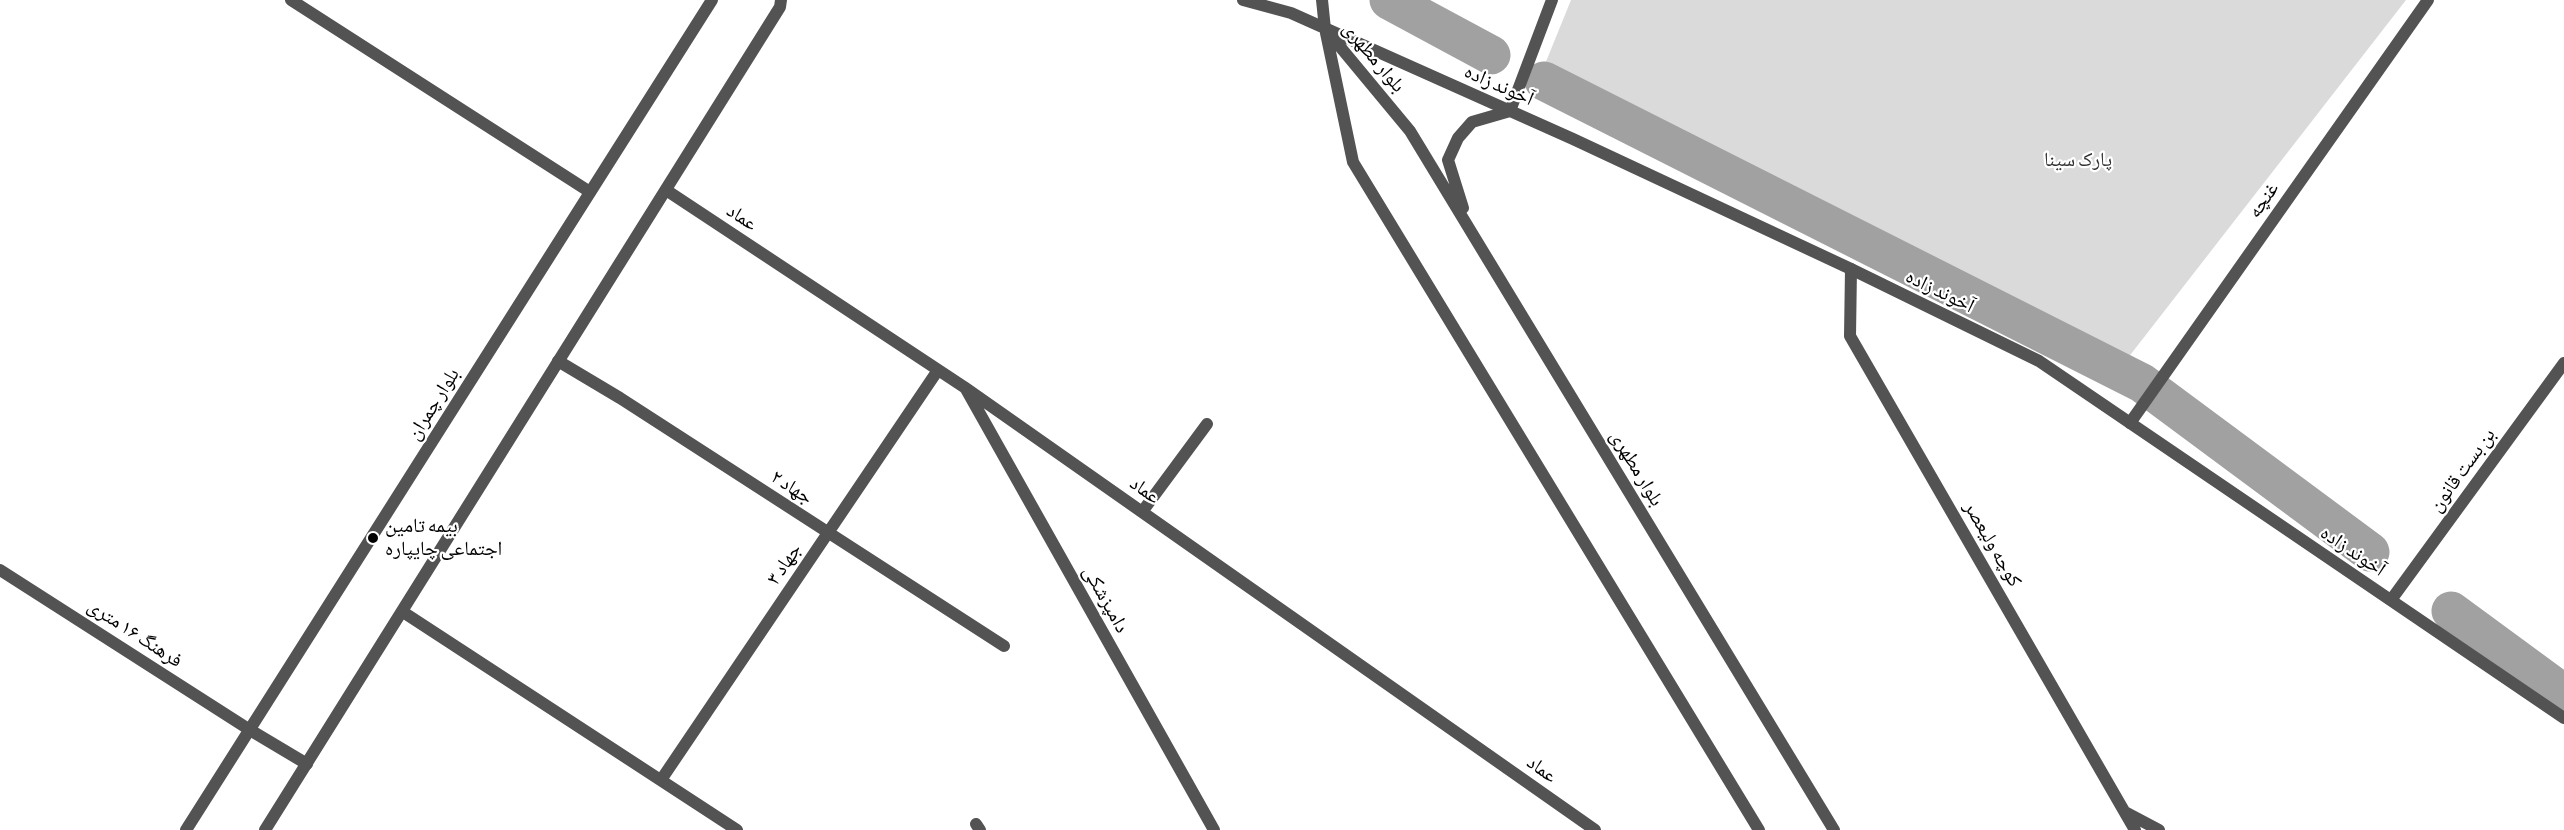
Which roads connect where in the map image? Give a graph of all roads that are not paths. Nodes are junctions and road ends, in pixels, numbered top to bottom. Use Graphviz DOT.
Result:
graph roads {
  1 [pos="291,0"];
  2 [pos="712,0"];
  3 [pos="781,0"];
  4 [pos="1244,0"];
  5 [pos="1322,0"];
  6 [pos="1552,0"];
  7 [pos="2428,0"];
  8 [pos="1326,29"];
  9 [pos="1510,111"];
  10 [pos="666,190"];
  11 [pos="590,192"];
  12 [pos="1471,232"];
  13 [pos="1851,269"];
  14 [pos="558,361"];
  15 [pos="2564,363"];
  16 [pos="938,370"];
  17 [pos="964,387"];
  18 [pos="2130,423"];
  19 [pos="1207,424"];
  20 [pos="1143,512"];
  21 [pos="828,534"];
  22 [pos="0,570"];
  23 [pos="2391,600"];
  24 [pos="402,612"];
  25 [pos="1004,646"];
  26 [pos="2564,718"];
  27 [pos="249,730"];
  28 [pos="307,764"];
  29 [pos="661,780"];
  30 [pos="2124,811"];
  31 [pos="186,830"];
  32 [pos="265,830"];
  33 [pos="737,830"];
  34 [pos="1214,830"];
  35 [pos="1595,830"];
  36 [pos="1759,830"];
  37 [pos="1834,830"];
  38 [pos="2135,830"];
  39 [pos="2159,830"];
  1 -- 11 [label="street"];
  2 -- 11 [label="street, بلوار چمران"];
  3 -- 10 [label="street"];
  4 -- 8 [label="street, آخوند زاده"];
  5 -- 8 [label="street"];
  6 -- 9 [label="street"];
  7 -- 18 [label="street, غنچه"];
  8 -- 9 [label="street, آخوند زاده"];
  8 -- 12 [label="street, بلوار مطهری"];
  8 -- 36 [label="street, بلوار مطهری"];
  9 -- 12 [label="street"];
  9 -- 13 [label="street, آخوند زاده"];
  10 -- 14 [label="street"];
  10 -- 16 [label="street, عماد"];
  11 -- 27 [label="street, بلوار چمران"];
  12 -- 37 [label="street, بلوار مطهری"];
  13 -- 18 [label="street, آخوند زاده"];
  13 -- 30 [label="street, کوچه ولیعصر"];
  14 -- 21 [label="street, جهاد ۲"];
  14 -- 24 [label="street"];
  15 -- 23 [label="street, بن بست قانون"];
  16 -- 17 [label="street, عماد"];
  16 -- 21 [label="street, جهاد ۳"];
  17 -- 20 [label="street, عماد"];
  17 -- 34 [label="street, دامپزشکی"];
  18 -- 23 [label="street, آخوند زاده"];
  19 -- 20 [label="street"];
  20 -- 35 [label="street, عماد"];
  21 -- 25 [label="street, جهاد ۲"];
  21 -- 29 [label="street, جهاد ۳"];
  22 -- 27 [label="street, فرهنگ ۱۶ متری"];
  23 -- 26 [label="street, آخوند زاده"];
  24 -- 28 [label="street"];
  24 -- 29 [label="street"];
  27 -- 28 [label="street, فرهنگ ۱۶ متری"];
  27 -- 31 [label="street, بلوار چمران"];
  28 -- 32 [label="street"];
  29 -- 33 [label="street"];
  30 -- 38 [label="street, کوچه ولیعصر"];
  30 -- 39 [label="street"];
}
